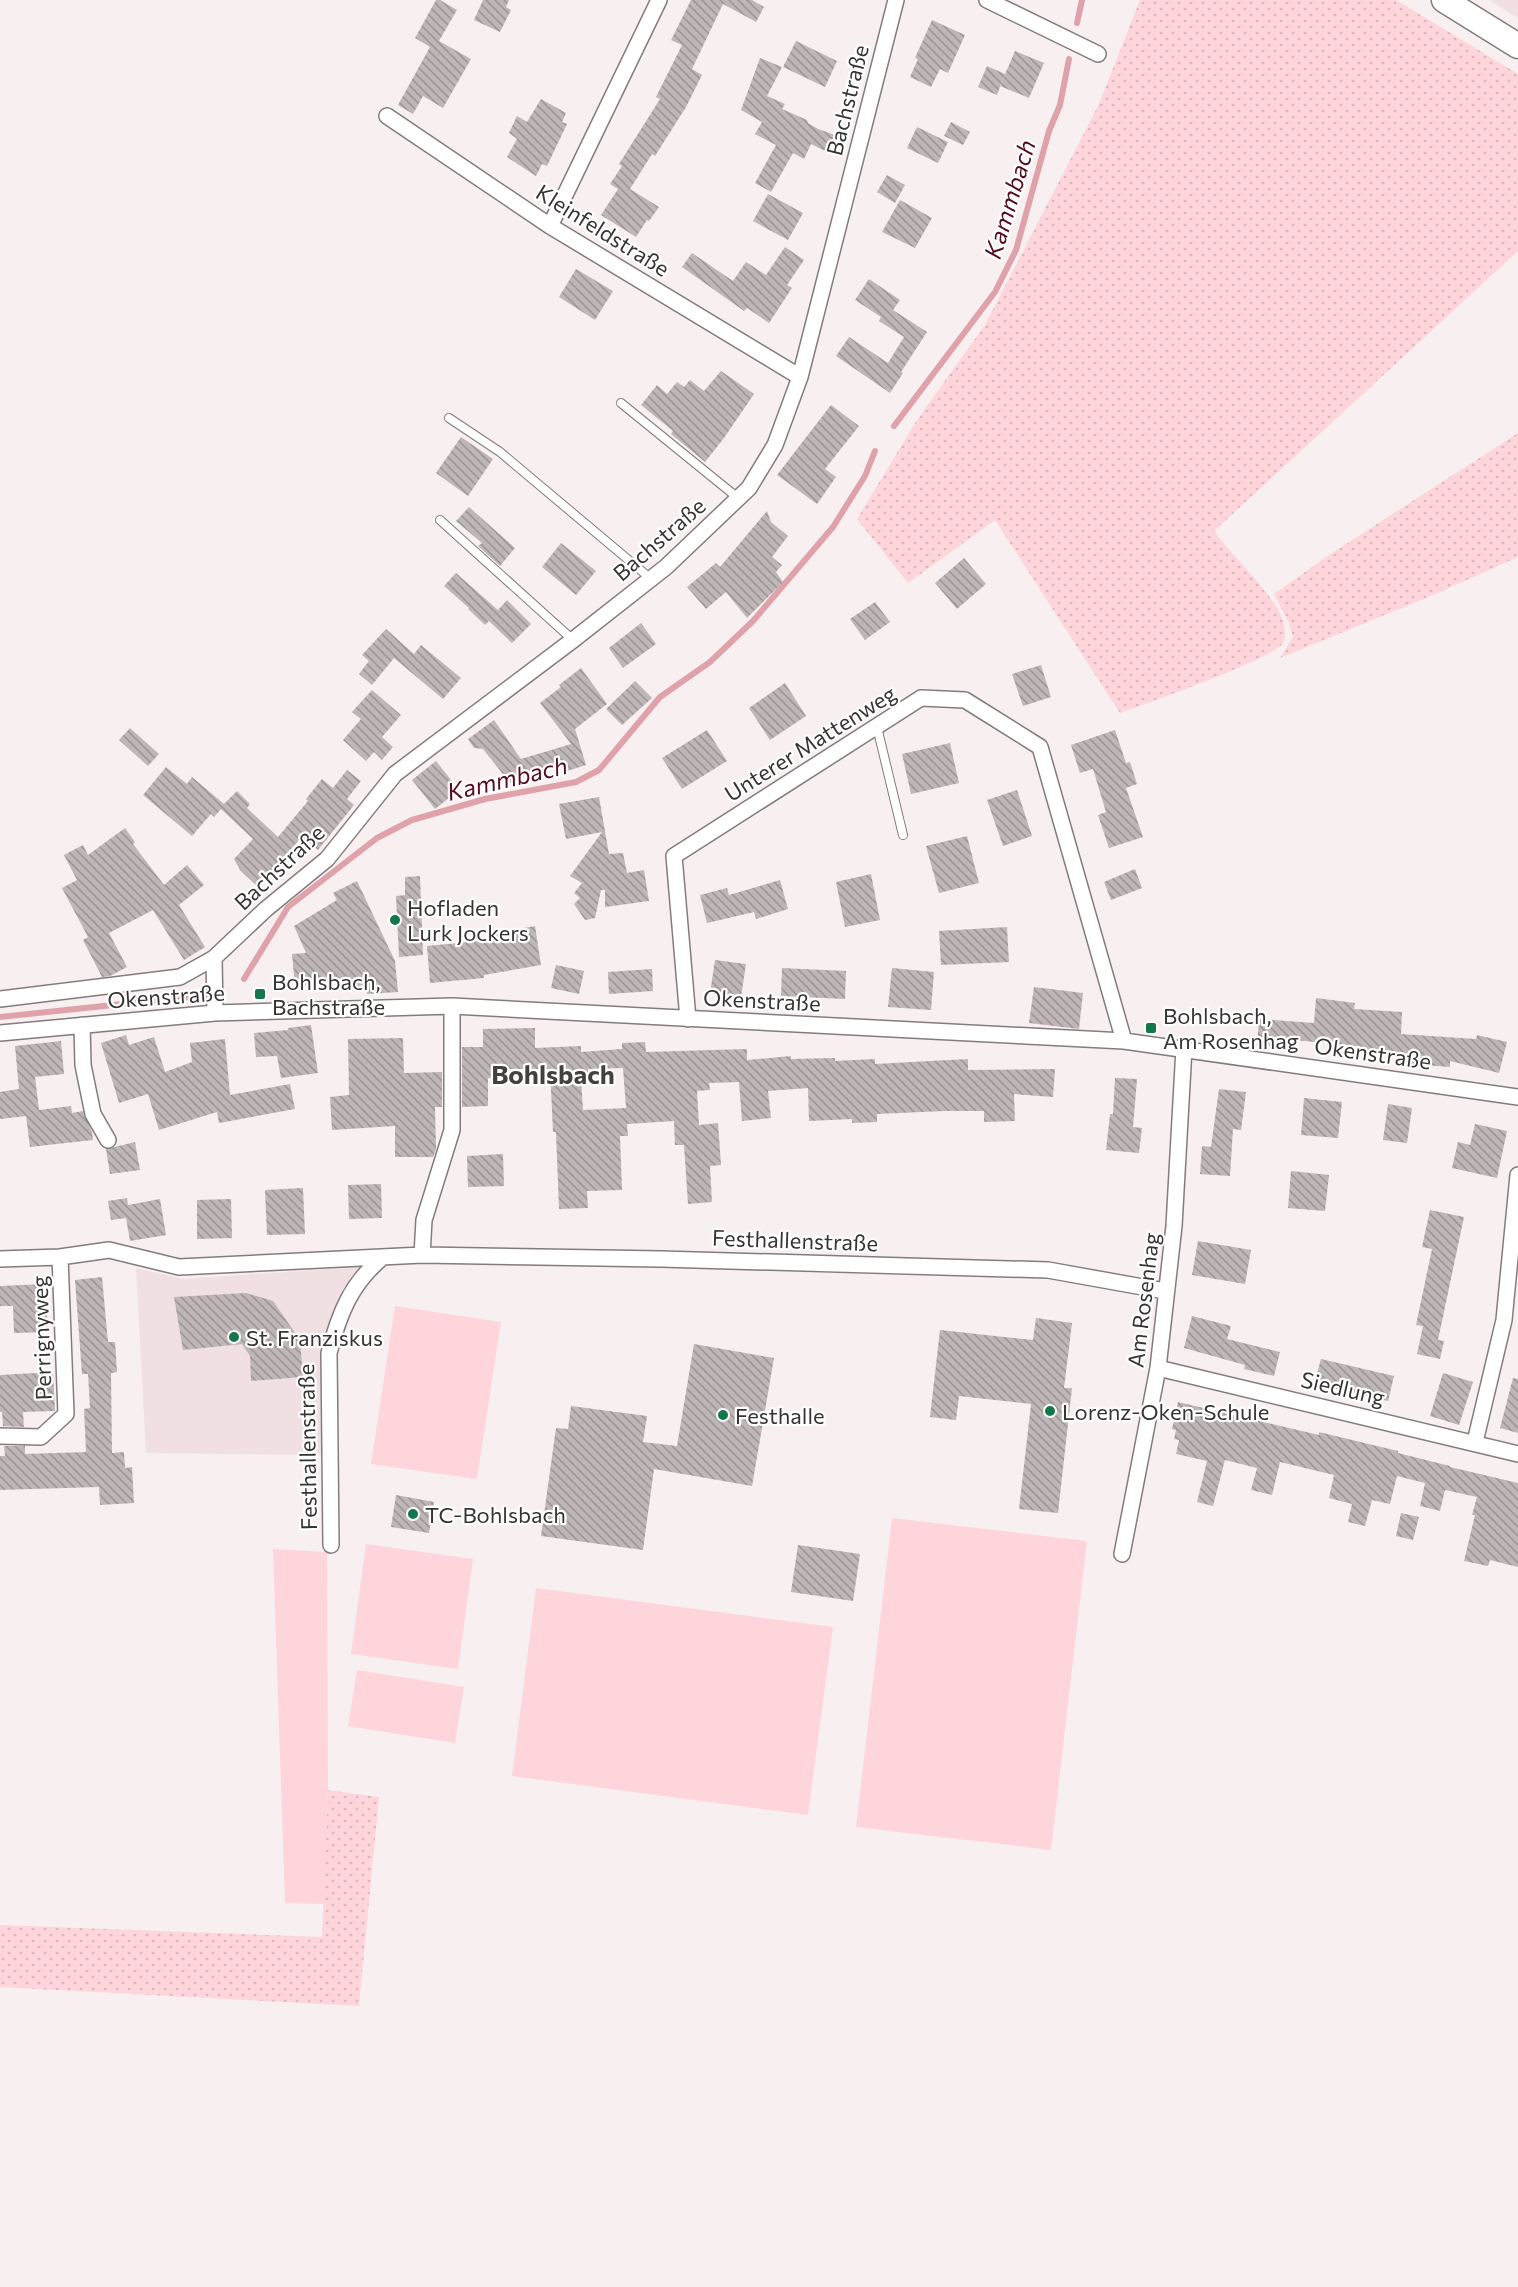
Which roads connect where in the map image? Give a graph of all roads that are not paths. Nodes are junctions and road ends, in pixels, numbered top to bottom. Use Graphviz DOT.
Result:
graph roads {
  1 [pos="659,0"];
  2 [pos="896,0"];
  3 [pos="987,0"];
  4 [pos="1444,0"];
  5 [pos="1518,46"];
  6 [pos="1098,54"];
  7 [pos="387,116"];
  8 [pos="550,226"];
  9 [pos="800,377"];
  10 [pos="621,403"];
  11 [pos="449,417"];
  12 [pos="738,498"];
  13 [pos="440,520"];
  14 [pos="650,578"];
  15 [pos="573,640"];
  16 [pos="877,727"];
  17 [pos="903,835"];
  18 [pos="214,958"];
  19 [pos="0,999"];
  20 [pos="452,1006"];
  21 [pos="214,1013"];
  22 [pos="688,1019"];
  23 [pos="82,1025"];
  24 [pos="0,1033"];
  25 [pos="1124,1041"];
  26 [pos="1184,1048"];
  27 [pos="1518,1096"];
  28 [pos="108,1140"];
  29 [pos="1518,1175"];
  30 [pos="422,1255"];
  31 [pos="60,1257"];
  32 [pos="383,1257"];
  33 [pos="0,1259"];
  34 [pos="179,1267"];
  35 [pos="1165,1291"];
  36 [pos="1158,1368"];
  37 [pos="0,1436"];
  38 [pos="1475,1442"];
  39 [pos="1518,1454"];
  40 [pos="331,1545"];
  41 [pos="1122,1554"];
  1 -- 8 [label="street"];
  2 -- 9 [label="street, Bachstraße"];
  3 -- 6 [label="street"];
  4 -- 5 [label="main road"];
  7 -- 8 [label="street, Kleinfeldstraße"];
  8 -- 9 [label="street, Kleinfeldstraße"];
  9 -- 12 [label="street, Bachstraße"];
  10 -- 12 [label="lane"];
  11 -- 14 [label="lane"];
  12 -- 14 [label="street, Bachstraße"];
  13 -- 15 [label="lane"];
  14 -- 15 [label="street, Bachstraße"];
  15 -- 18 [label="street, Bachstraße"];
  16 -- 17 [label="lane"];
  16 -- 22 [label="street, Unterer Mattenweg"];
  16 -- 25 [label="street, Unterer Mattenweg"];
  18 -- 19 [label="street, Bachstraße"];
  18 -- 21 [label="street"];
  20 -- 21 [label="street, Okenstraße"];
  20 -- 22 [label="street, Okenstraße"];
  20 -- 30 [label="street"];
  21 -- 23 [label="street, Okenstraße"];
  22 -- 25 [label="street, Okenstraße"];
  23 -- 24 [label="street, Okenstraße"];
  23 -- 28 [label="street"];
  25 -- 26 [label="street, Okenstraße"];
  26 -- 27 [label="street, Okenstraße"];
  26 -- 35 [label="street, Am Rosenhag"];
  29 -- 38 [label="street"];
  30 -- 32 [label="street, Festhallenstraße"];
  30 -- 35 [label="street, Festhallenstraße"];
  31 -- 33 [label="street, Perrignyweg"];
  31 -- 34 [label="street, Perrignyweg"];
  31 -- 37 [label="street, Perrignyweg"];
  32 -- 34 [label="street, Festhallenstraße"];
  32 -- 40 [label="street, Festhallenstraße"];
  35 -- 36 [label="street, Am Rosenhag"];
  36 -- 38 [label="street, Siedlung"];
  36 -- 41 [label="street, Am Rosenhag"];
  38 -- 39 [label="street, Siedlung"];
}
